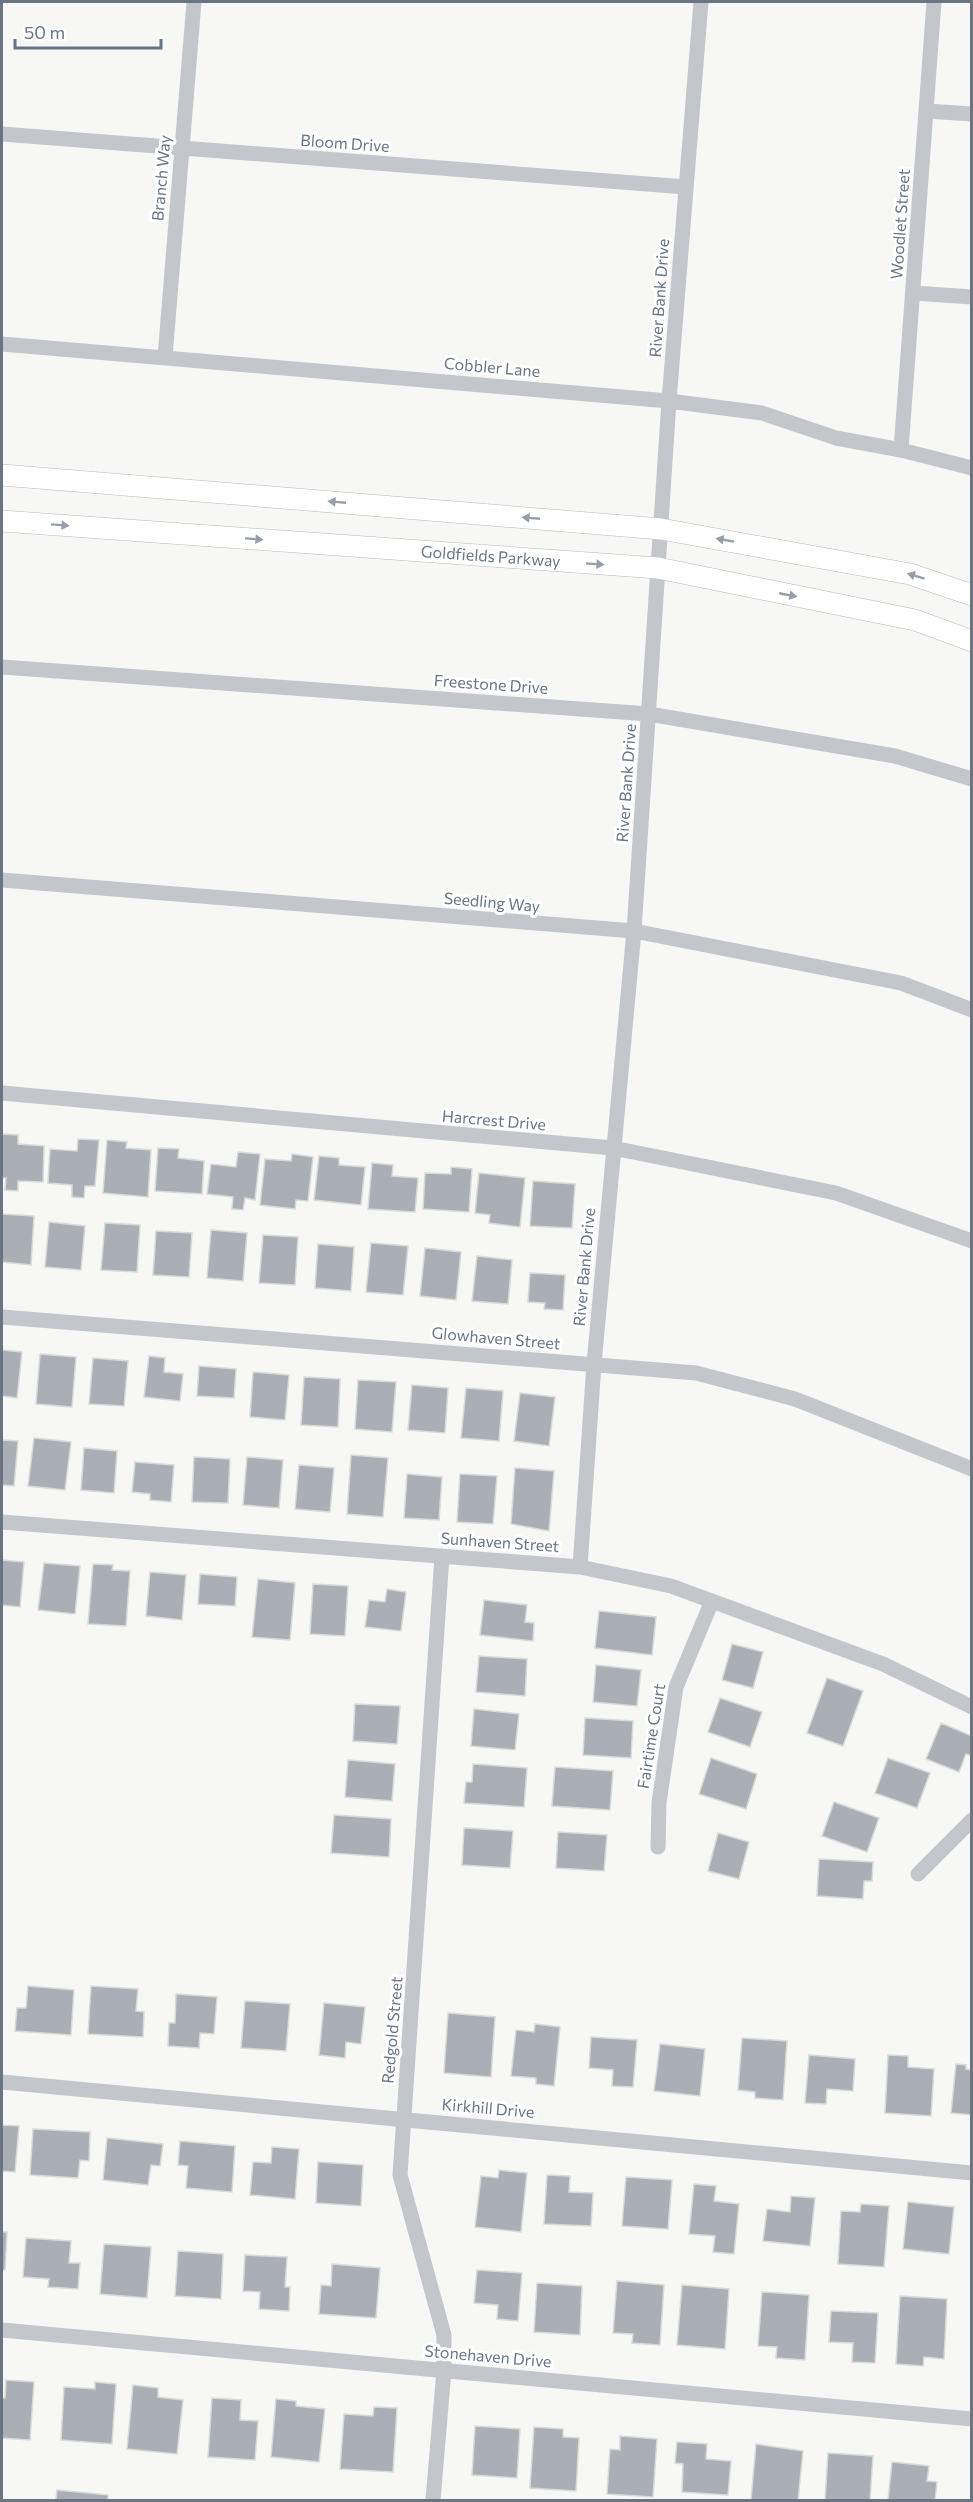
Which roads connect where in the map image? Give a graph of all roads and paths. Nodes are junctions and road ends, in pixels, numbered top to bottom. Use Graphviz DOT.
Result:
graph roads {
  1 [pos="194,2"];
  2 [pos="701,2"];
  3 [pos="934,2"];
  4 [pos="927,111"];
  5 [pos="972,114"];
  6 [pos="2,134"];
  7 [pos="182,149"];
  8 [pos="686,187"];
  9 [pos="913,293"];
  10 [pos="972,297"];
  11 [pos="2,344"];
  12 [pos="165,357"];
  13 [pos="669,401"];
  14 [pos="901,450"];
  15 [pos="972,468"];
  16 [pos="2,475"];
  17 [pos="2,520"];
  18 [pos="661,529"];
  19 [pos="658,568"];
  20 [pos="972,595"];
  21 [pos="972,641"];
  22 [pos="2,667"];
  23 [pos="649,714"];
  24 [pos="972,779"];
  25 [pos="2,880"];
  26 [pos="634,931"];
  27 [pos="972,1010"];
  28 [pos="2,1093"];
  29 [pos="612,1148"];
  30 [pos="972,1240"];
  31 [pos="2,1317"];
  32 [pos="594,1364"];
  33 [pos="972,1469"];
  34 [pos="2,1522"];
  35 [pos="442,1556"];
  36 [pos="580,1567"];
  37 [pos="712,1601"];
  38 [pos="972,1707"];
  39 [pos="972,1820"];
  40 [pos="658,1847"];
  41 [pos="918,1874"];
  42 [pos="2,2082"];
  43 [pos="403,2118"];
  44 [pos="972,2173"];
  45 [pos="2,2330"];
  46 [pos="444,2370"];
  47 [pos="972,2419"];
  48 [pos="433,2500"];
  1 -- 7 [label="street, Branch Way"];
  2 -- 8 [label="street, River Bank Drive"];
  3 -- 4 [label="street, Woodlet Street"];
  4 -- 5 [label="street"];
  4 -- 9 [label="street, Woodlet Street"];
  6 -- 7 [label="street, Bloom Drive"];
  7 -- 8 [label="street, Bloom Drive"];
  7 -- 12 [label="street, Branch Way"];
  8 -- 13 [label="street, River Bank Drive"];
  9 -- 10 [label="street"];
  9 -- 14 [label="street, Woodlet Street"];
  11 -- 12 [label="street, Cobbler Lane"];
  12 -- 13 [label="street, Cobbler Lane"];
  13 -- 14 [label="street, Cobbler Lane"];
  13 -- 18 [label="street, River Bank Drive"];
  14 -- 15 [label="street, Cobbler Lane"];
  18 -- 16 [label="main road, one-way"];
  17 -- 19 [label="main road, Goldfields Parkway, one-way"];
  18 -- 19 [label="street, River Bank Drive"];
  20 -- 18 [label="main road, one-way"];
  19 -- 21 [label="main road, Goldfields Parkway, one-way"];
  19 -- 23 [label="street, River Bank Drive"];
  22 -- 23 [label="street, Freestone Drive"];
  23 -- 24 [label="street, Freestone Drive"];
  23 -- 26 [label="street, River Bank Drive"];
  25 -- 26 [label="street, Seedling Way"];
  26 -- 27 [label="street, Seedling Way"];
  26 -- 29 [label="street, River Bank Drive"];
  28 -- 29 [label="street, Harcrest Drive"];
  29 -- 30 [label="street, Harcrest Drive"];
  29 -- 32 [label="street, River Bank Drive"];
  31 -- 32 [label="street, Glowhaven Street"];
  32 -- 33 [label="street, Glowhaven Street"];
  32 -- 36 [label="street, River Bank Drive"];
  34 -- 35 [label="street, Sunhaven Street"];
  35 -- 36 [label="street, Sunhaven Street"];
  35 -- 43 [label="street, Redgold Street"];
  36 -- 37 [label="street, Sunhaven Street"];
  37 -- 38 [label="street, Sunhaven Street"];
  37 -- 40 [label="street, Fairtime Court"];
  39 -- 41 [label="street"];
  42 -- 43 [label="street, Kirkhill Drive"];
  43 -- 44 [label="street, Kirkhill Drive"];
  43 -- 46 [label="street, Redgold Street"];
  45 -- 46 [label="street, Stonehaven Drive"];
  46 -- 47 [label="street, Stonehaven Drive"];
  46 -- 48 [label="street, Redgold Street"];
}
